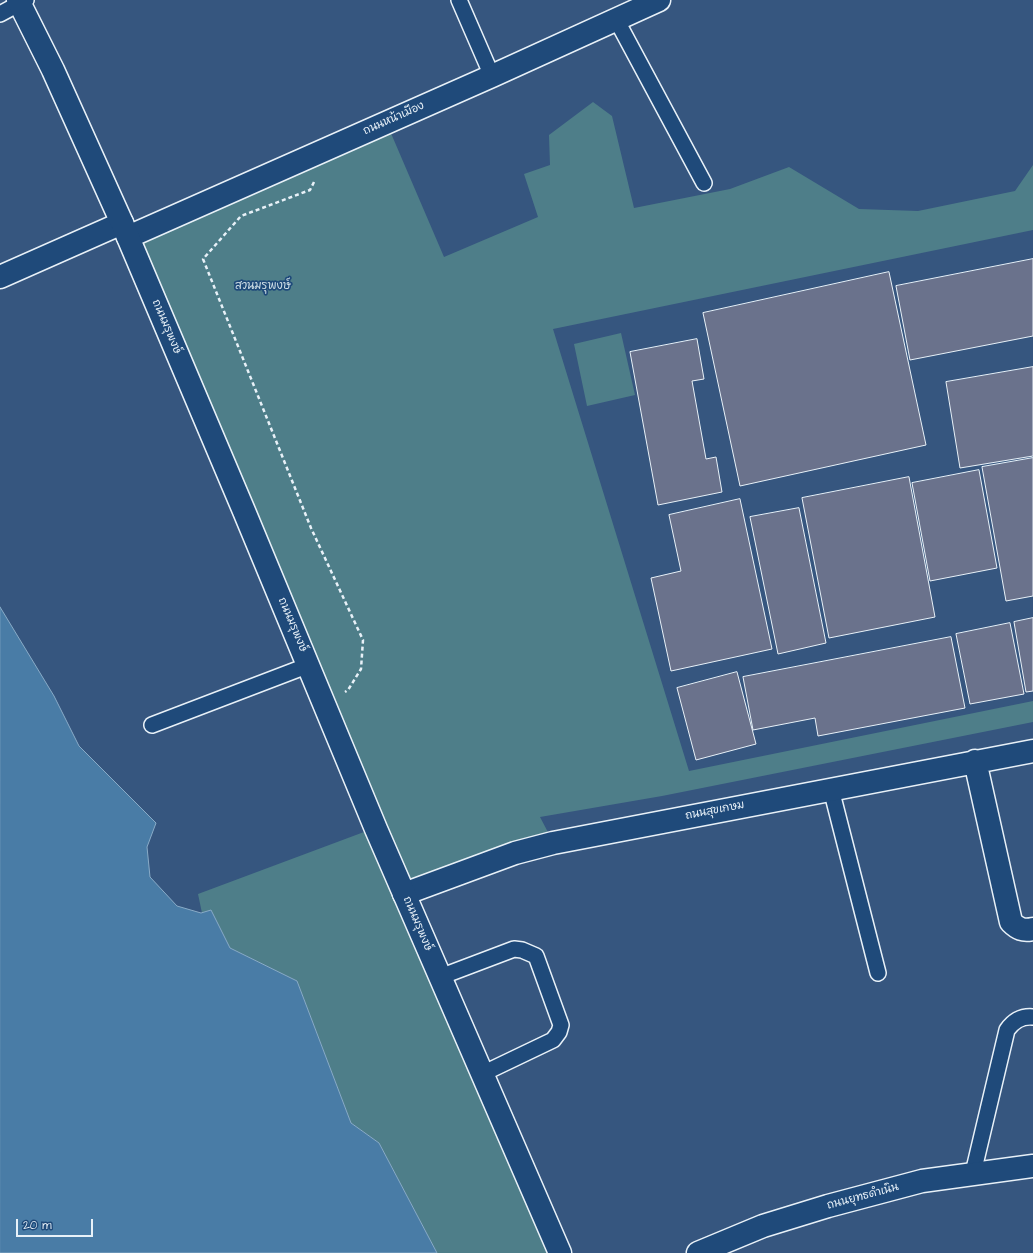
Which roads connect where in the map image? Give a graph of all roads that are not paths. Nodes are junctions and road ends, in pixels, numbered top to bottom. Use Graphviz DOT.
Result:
graph roads {
  1 [pos="459,0"];
  2 [pos="659,0"];
  3 [pos="21,1"];
  4 [pos="0,14"];
  5 [pos="616,19"];
  6 [pos="492,76"];
  7 [pos="704,183"];
  8 [pos="125,230"];
  9 [pos="0,278"];
  10 [pos="309,665"];
  11 [pos="152,725"];
  12 [pos="1032,754"];
  13 [pos="975,761"];
  14 [pos="831,789"];
  15 [pos="404,894"];
  16 [pos="1033,929"];
  17 [pos="878,973"];
  18 [pos="440,977"];
  19 [pos="1033,1017"];
  20 [pos="482,1074"];
  21 [pos="1033,1166"];
  22 [pos="973,1173"];
  23 [pos="560,1253"];
  24 [pos="698,1253"];
  1 -- 6 [label="lane"];
  2 -- 5 [label="street, ถนนหน้าเมือง"];
  3 -- 4 [label="lane"];
  3 -- 8 [label="street, ถนนมรุพงษ์"];
  5 -- 6 [label="street, ถนนหน้าเมือง"];
  5 -- 7 [label="lane"];
  6 -- 8 [label="street, ถนนหน้าเมือง"];
  8 -- 9 [label="street, ถนนหน้าเมือง"];
  8 -- 10 [label="street, ถนนมรุพงษ์"];
  10 -- 11 [label="lane"];
  10 -- 15 [label="street, ถนนมรุพงษ์"];
  12 -- 13 [label="street, ถนนสุขเกษม"];
  13 -- 14 [label="street, ถนนสุขเกษม"];
  13 -- 16 [label="street"];
  14 -- 15 [label="street, ถนนสุขเกษม"];
  14 -- 17 [label="lane"];
  15 -- 18 [label="street, ถนนมรุพงษ์"];
  18 -- 20 [label="street, ถนนมรุพงษ์"];
  18 -- 20 [label="lane"];
  19 -- 22 [label="lane"];
  20 -- 23 [label="street, ถนนมรุพงษ์"];
  21 -- 22 [label="street, ถนนยุทธดำเนิน"];
  22 -- 24 [label="street, ถนนยุทธดำเนิน"];
}
